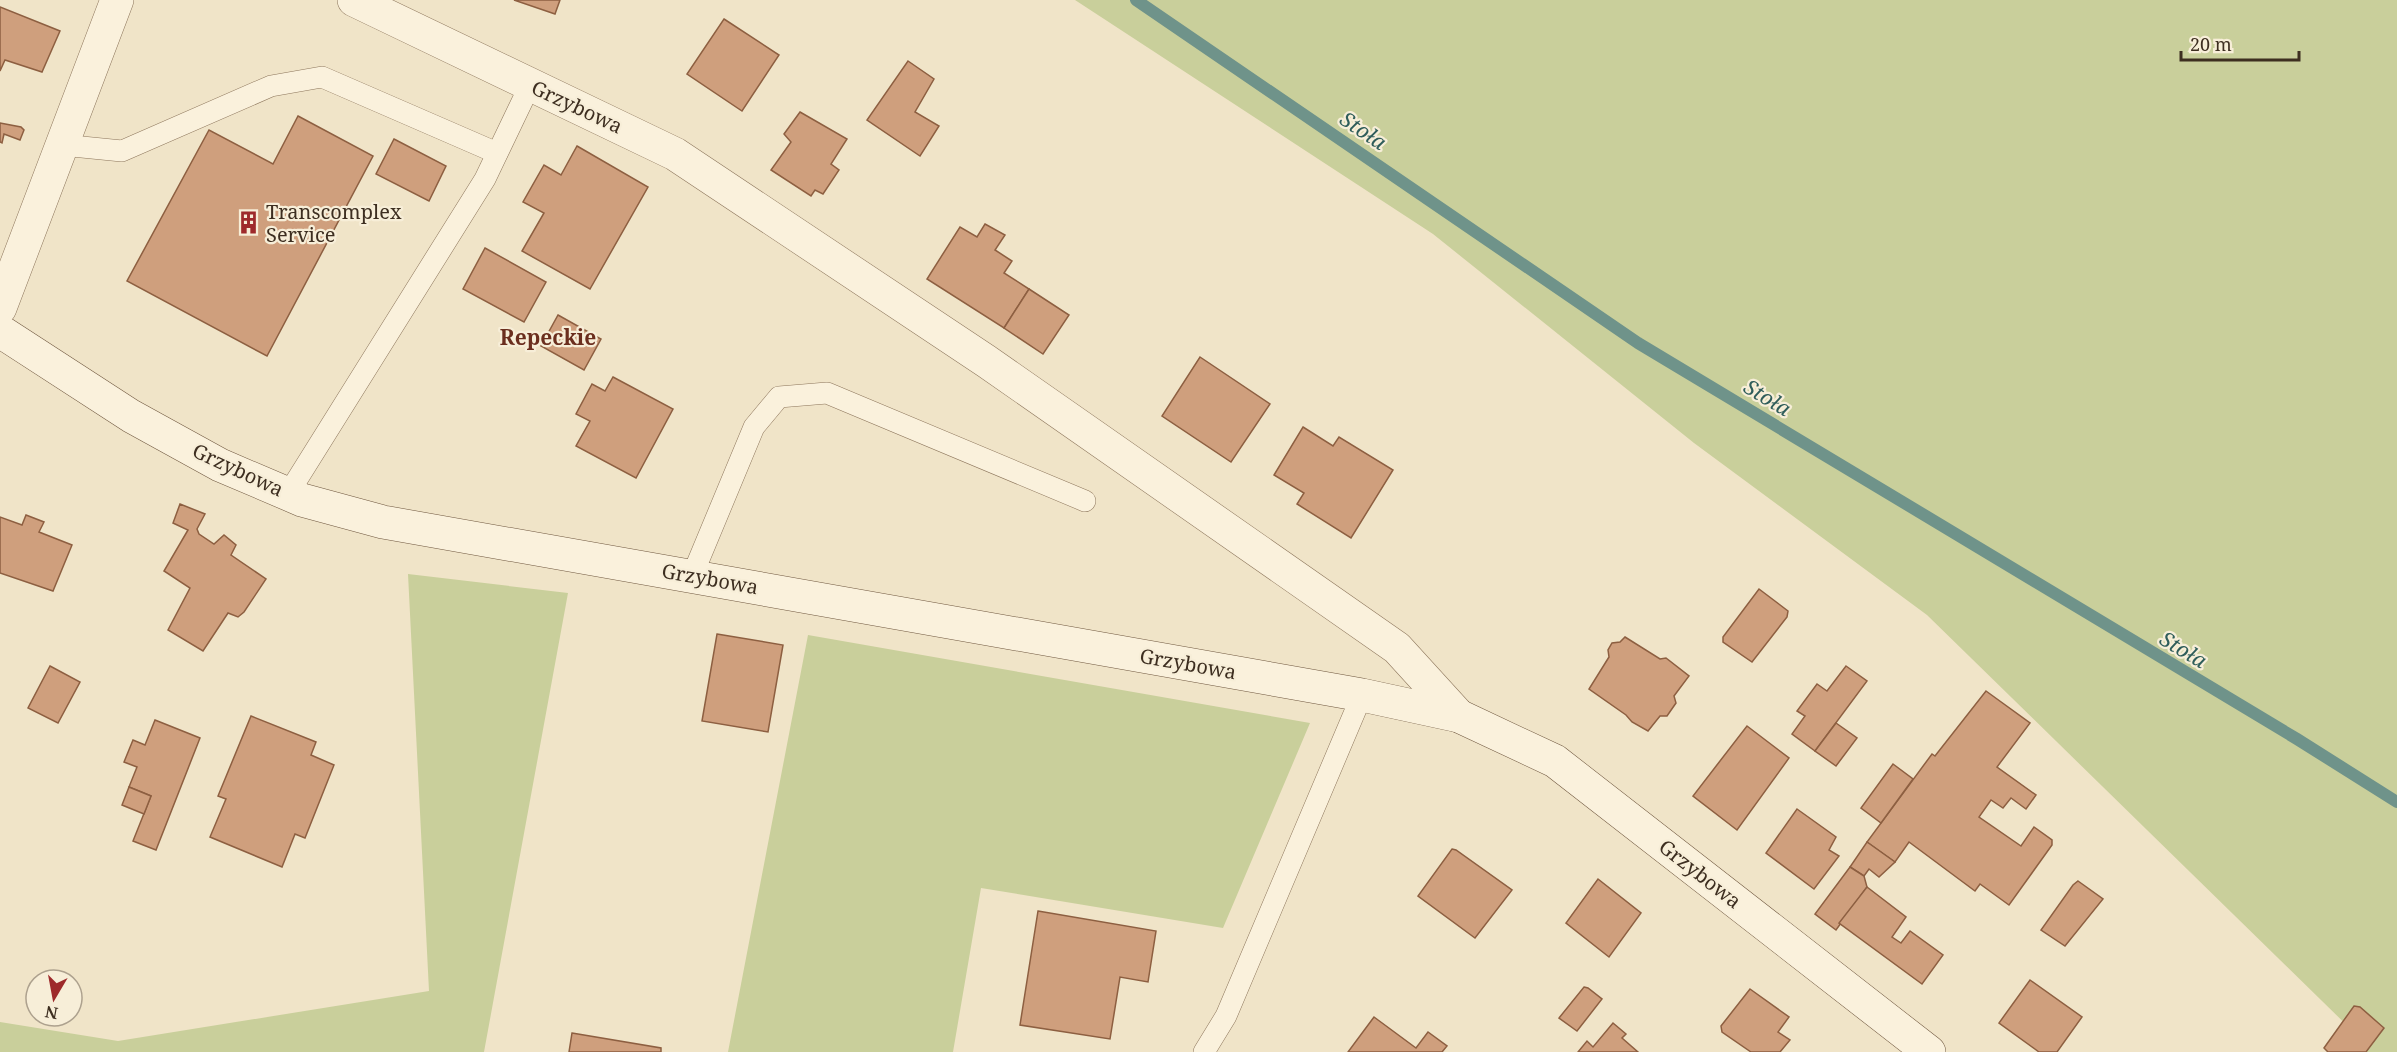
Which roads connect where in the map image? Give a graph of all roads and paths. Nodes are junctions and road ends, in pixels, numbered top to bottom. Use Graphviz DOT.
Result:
graph roads {
  1 [pos="117,0"];
  2 [pos="354,0"];
  3 [pos="530,85"];
  4 [pos="62,145"];
  5 [pos="497,153"];
  6 [pos="0,308"];
  7 [pos="0,331"];
  8 [pos="288,494"];
  9 [pos="1085,501"];
  10 [pos="692,576"];
  11 [pos="1362,695"];
  12 [pos="1460,716"];
  13 [pos="1204,1052"];
  14 [pos="1929,1052"];
  1 -- 4 [label="street"];
  2 -- 3 [label="street, Grzybowa"];
  3 -- 5 [label="lane"];
  3 -- 12 [label="street, Grzybowa"];
  4 -- 5 [label="lane"];
  4 -- 6 [label="street"];
  5 -- 8 [label="lane"];
  7 -- 8 [label="street, Grzybowa"];
  8 -- 10 [label="street, Grzybowa"];
  9 -- 10 [label="lane"];
  10 -- 11 [label="street, Grzybowa"];
  11 -- 12 [label="street, Grzybowa"];
  11 -- 13 [label="lane"];
  12 -- 14 [label="street, Grzybowa"];
}
